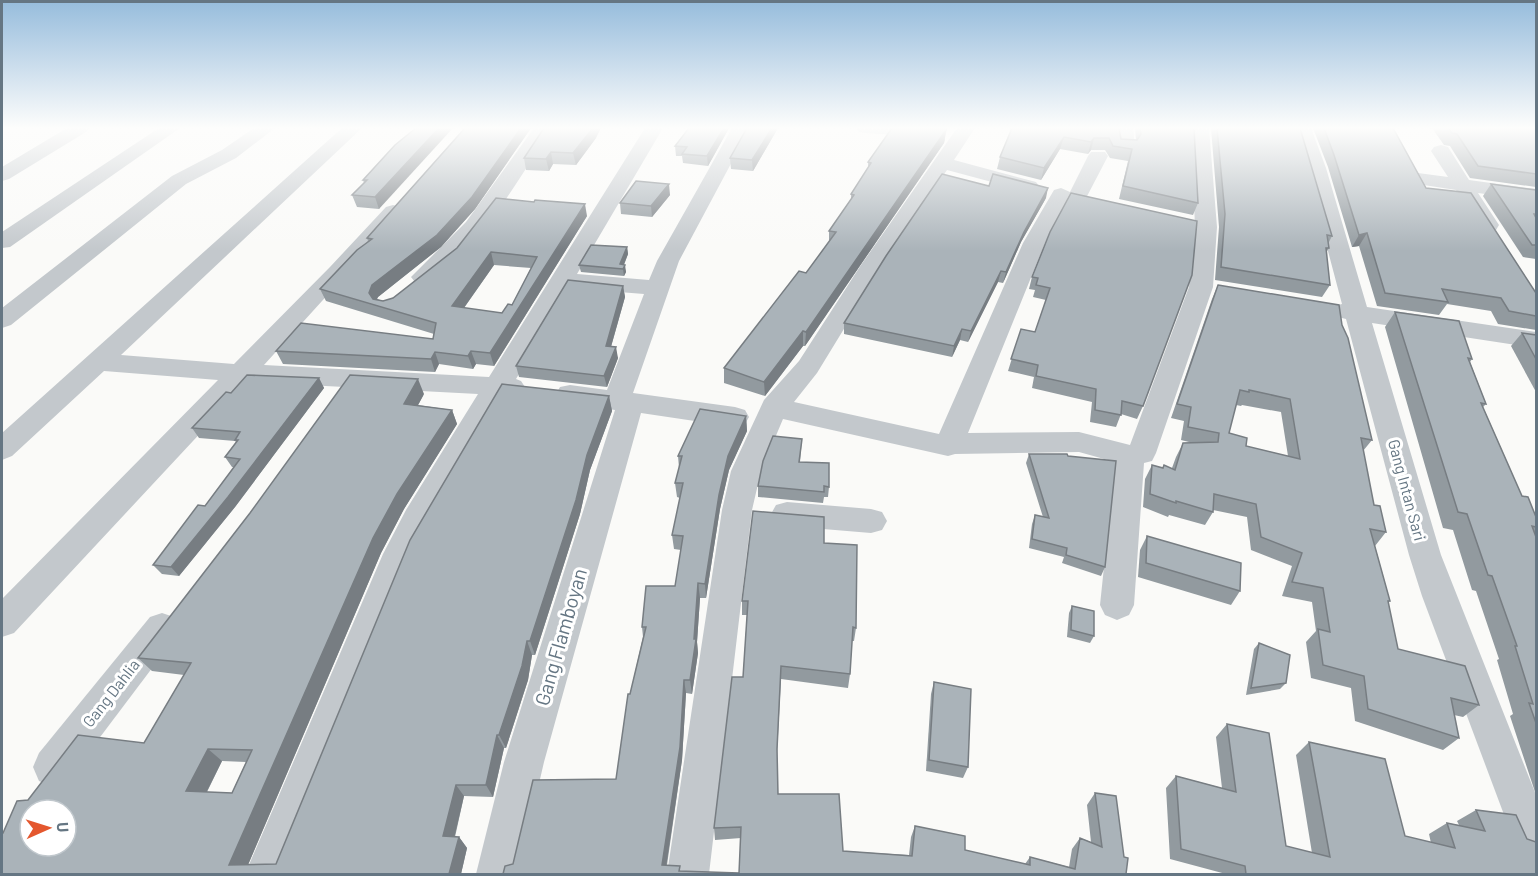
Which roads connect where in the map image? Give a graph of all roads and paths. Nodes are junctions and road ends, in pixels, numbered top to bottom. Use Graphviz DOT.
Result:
graph roads {
  1 [pos="110,169"];
  2 [pos="200,169"];
  3 [pos="308,169"];
  4 [pos="514,169"];
  5 [pos="629,169"];
  6 [pos="719,169"];
  7 [pos="939,169"];
  8 [pos="965,169"];
  9 [pos="1089,169"];
  10 [pos="1198,169"];
  11 [pos="1316,169"];
  12 [pos="1412,169"];
  13 [pos="1452,169"];
  14 [pos="1418,180"];
  15 [pos="1462,185"];
  16 [pos="1536,195"];
  17 [pos="406,196"];
  18 [pos="1069,196"];
  19 [pos="1430,199"];
  20 [pos="1098,203"];
  21 [pos="2,242"];
  22 [pos="1499,242"];
  23 [pos="562,280"];
  24 [pos="657,288"];
  25 [pos="406,291"];
  26 [pos="1323,308"];
  27 [pos="1358,314"];
  28 [pos="2,320"];
  29 [pos="1536,340"];
  30 [pos="98,362"];
  31 [pos="241,373"];
  32 [pos="348,379"];
  33 [pos="496,386"];
  34 [pos="624,401"];
  35 [pos="328,407"];
  36 [pos="769,415"];
  37 [pos="948,446"];
  38 [pos="2,449"];
  39 [pos="1130,456"];
  40 [pos="737,510"];
  41 [pos="871,521"];
  42 [pos="183,601"];
  43 [pos="1117,605"];
  44 [pos="2,622"];
  45 [pos="38,787"];
  46 [pos="1536,845"];
  47 [pos="266,874"];
  48 [pos="497,874"];
  49 [pos="688,874"];
  1 -- 21 [label="street"];
  2 -- 28 [label="street"];
  3 -- 30 [label="street"];
  4 -- 25 [label="street"];
  5 -- 23 [label="street"];
  6 -- 24 [label="street, Gang Flamboyan"];
  7 -- 36 [label="street"];
  8 -- 18 [label="street"];
  9 -- 18 [label="street"];
  10 -- 39 [label="street"];
  11 -- 27 [label="street, Gang Intan Sari"];
  12 -- 14 [label="street"];
  13 -- 15 [label="street"];
  14 -- 15 [label="street"];
  14 -- 19 [label="street"];
  15 -- 16 [label="street"];
  15 -- 22 [label="street"];
  17 -- 31 [label="street"];
  18 -- 20 [label="street"];
  18 -- 37 [label="street"];
  23 -- 24 [label="street"];
  23 -- 33 [label="street"];
  24 -- 34 [label="street, Gang Flamboyan"];
  26 -- 27 [label="street"];
  27 -- 29 [label="street"];
  27 -- 46 [label="street, Gang Intan Sari"];
  30 -- 31 [label="street"];
  30 -- 38 [label="street"];
  31 -- 32 [label="street"];
  31 -- 44 [label="street"];
  32 -- 33 [label="street"];
  32 -- 35 [label="street"];
  33 -- 34 [label="street"];
  33 -- 47 [label="street"];
  34 -- 36 [label="street"];
  34 -- 48 [label="street, Gang Flamboyan"];
  36 -- 37 [label="street"];
  36 -- 40 [label="street"];
  37 -- 39 [label="street"];
  39 -- 43 [label="street"];
  40 -- 41 [label="street"];
  40 -- 49 [label="street"];
  42 -- 45 [label="street, Gang Dahlia"];
}
